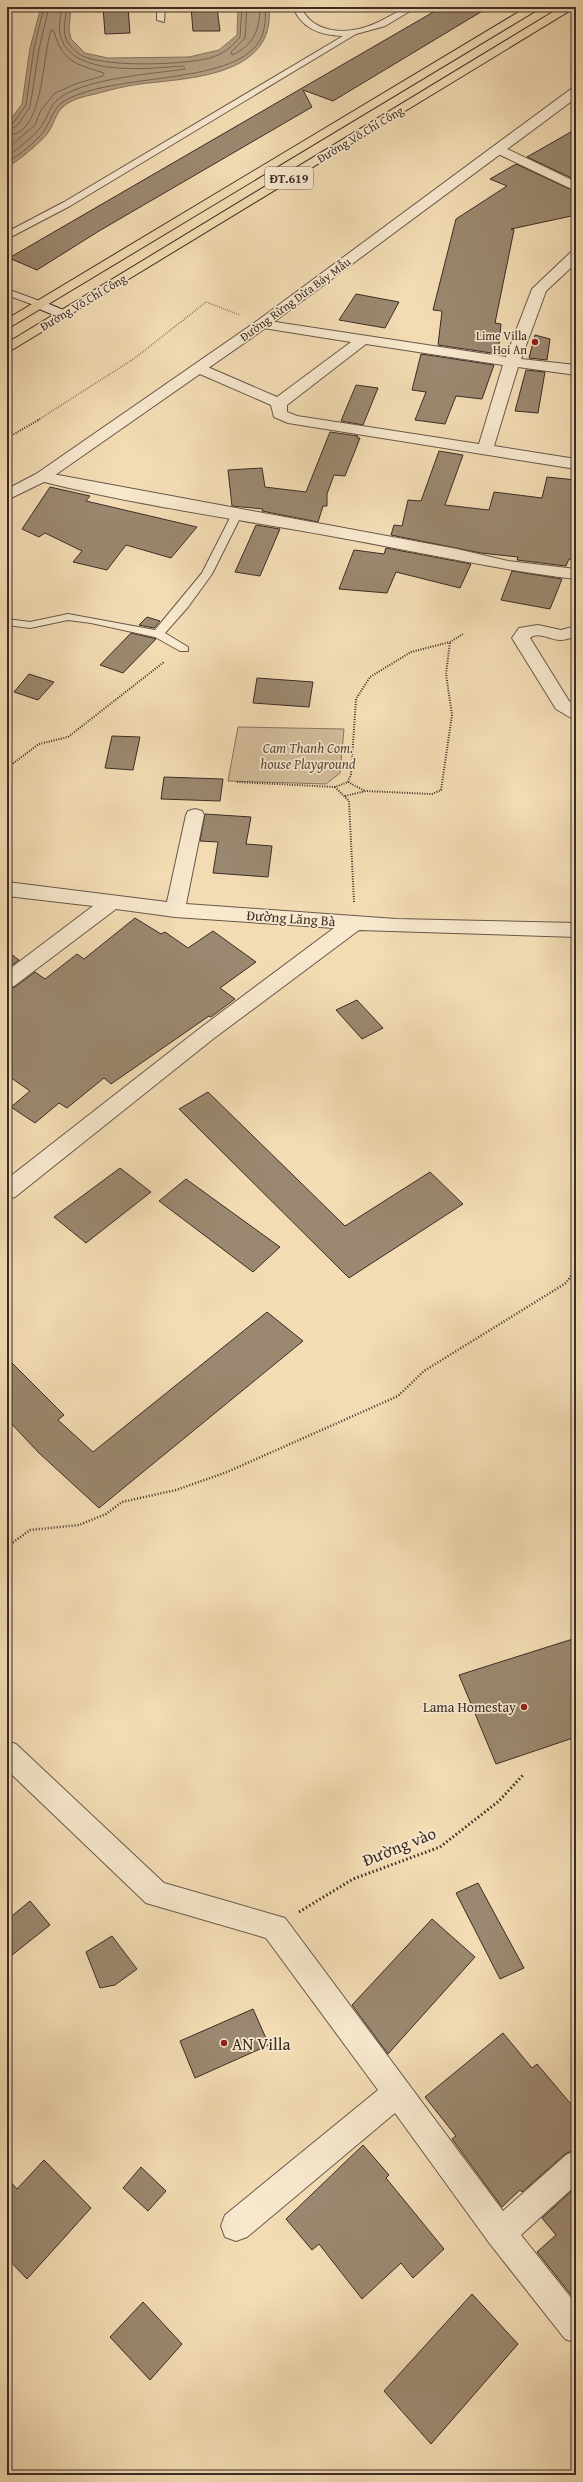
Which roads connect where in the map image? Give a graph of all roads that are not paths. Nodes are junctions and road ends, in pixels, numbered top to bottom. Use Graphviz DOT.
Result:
graph roads {
  1 [pos="161,7"];
  2 [pos="297,7"];
  3 [pos="413,7"];
  4 [pos="536,7"];
  5 [pos="570,7"];
  6 [pos="161,20"];
  7 [pos="356,32"];
  8 [pos="576,92"];
  9 [pos="499,149"];
  10 [pos="576,188"];
  11 [pos="7,236"];
  12 [pos="576,255"];
  13 [pos="7,292"];
  14 [pos="42,305"];
  15 [pos="63,315"];
  16 [pos="262,324"];
  17 [pos="7,325"];
  18 [pos="364,339"];
  19 [pos="7,349"];
  20 [pos="512,362"];
  21 [pos="198,368"];
  22 [pos="576,370"];
  23 [pos="279,403"];
  24 [pos="485,450"];
  25 [pos="576,464"];
  26 [pos="42,477"];
  27 [pos="7,495"];
  28 [pos="236,514"];
  29 [pos="576,574"];
  30 [pos="7,622"];
  31 [pos="576,631"];
  32 [pos="158,634"];
  33 [pos="184,649"];
  34 [pos="576,715"];
  35 [pos="195,815"];
  36 [pos="7,888"];
  37 [pos="111,903"];
  38 [pos="175,910"];
  39 [pos="356,923"];
  40 [pos="576,930"];
  41 [pos="7,981"];
  42 [pos="7,1191"];
  43 [pos="7,1753"];
  44 [pos="397,2093"];
  45 [pos="576,2165"];
  46 [pos="236,2226"];
  47 [pos="501,2233"];
  48 [pos="576,2328"];
  1 -- 6 [label="lane"];
  2 -- 7 [label="lane"];
  3 -- 7 [label="lane"];
  4 -- 14 [label="main road, Đường Võ Chí Công / ĐT.619"];
  5 -- 15 [label="main road, Đường Võ Chí Công / ĐT.619"];
  7 -- 11 [label="lane"];
  8 -- 9 [label="street, Đường Rừng Dừa Bảy Mẫu"];
  9 -- 10 [label="street"];
  9 -- 16 [label="street, Đường Rừng Dừa Bảy Mẫu"];
  12 -- 20 [label="street"];
  13 -- 14 [label="lane"];
  14 -- 15 [label="street"];
  14 -- 17 [label="main road, Đường Võ Chí Công / ĐT.619"];
  15 -- 19 [label="main road, Đường Võ Chí Công / ĐT.619"];
  16 -- 18 [label="street"];
  16 -- 21 [label="street, Đường Rừng Dừa Bảy Mẫu"];
  18 -- 20 [label="street"];
  18 -- 23 [label="street"];
  20 -- 22 [label="street"];
  20 -- 24 [label="street"];
  21 -- 23 [label="street"];
  21 -- 26 [label="street, Đường Rừng Dừa Bảy Mẫu"];
  23 -- 24 [label="street"];
  24 -- 25 [label="street"];
  26 -- 27 [label="street, Đường Rừng Dừa Bảy Mẫu"];
  26 -- 28 [label="street"];
  28 -- 29 [label="street"];
  28 -- 32 [label="lane"];
  30 -- 32 [label="lane"];
  31 -- 34 [label="street"];
  32 -- 33 [label="lane"];
  35 -- 38 [label="street"];
  36 -- 37 [label="street, Đường Lăng Bà"];
  37 -- 38 [label="street, Đường Lăng Bà"];
  37 -- 41 [label="street"];
  38 -- 39 [label="street, Đường Lăng Bà"];
  39 -- 40 [label="street, Đường Lăng Bà"];
  39 -- 42 [label="street"];
  43 -- 44 [label="street"];
  44 -- 46 [label="street"];
  44 -- 47 [label="street"];
  45 -- 47 [label="street"];
  47 -- 48 [label="street"];
}
